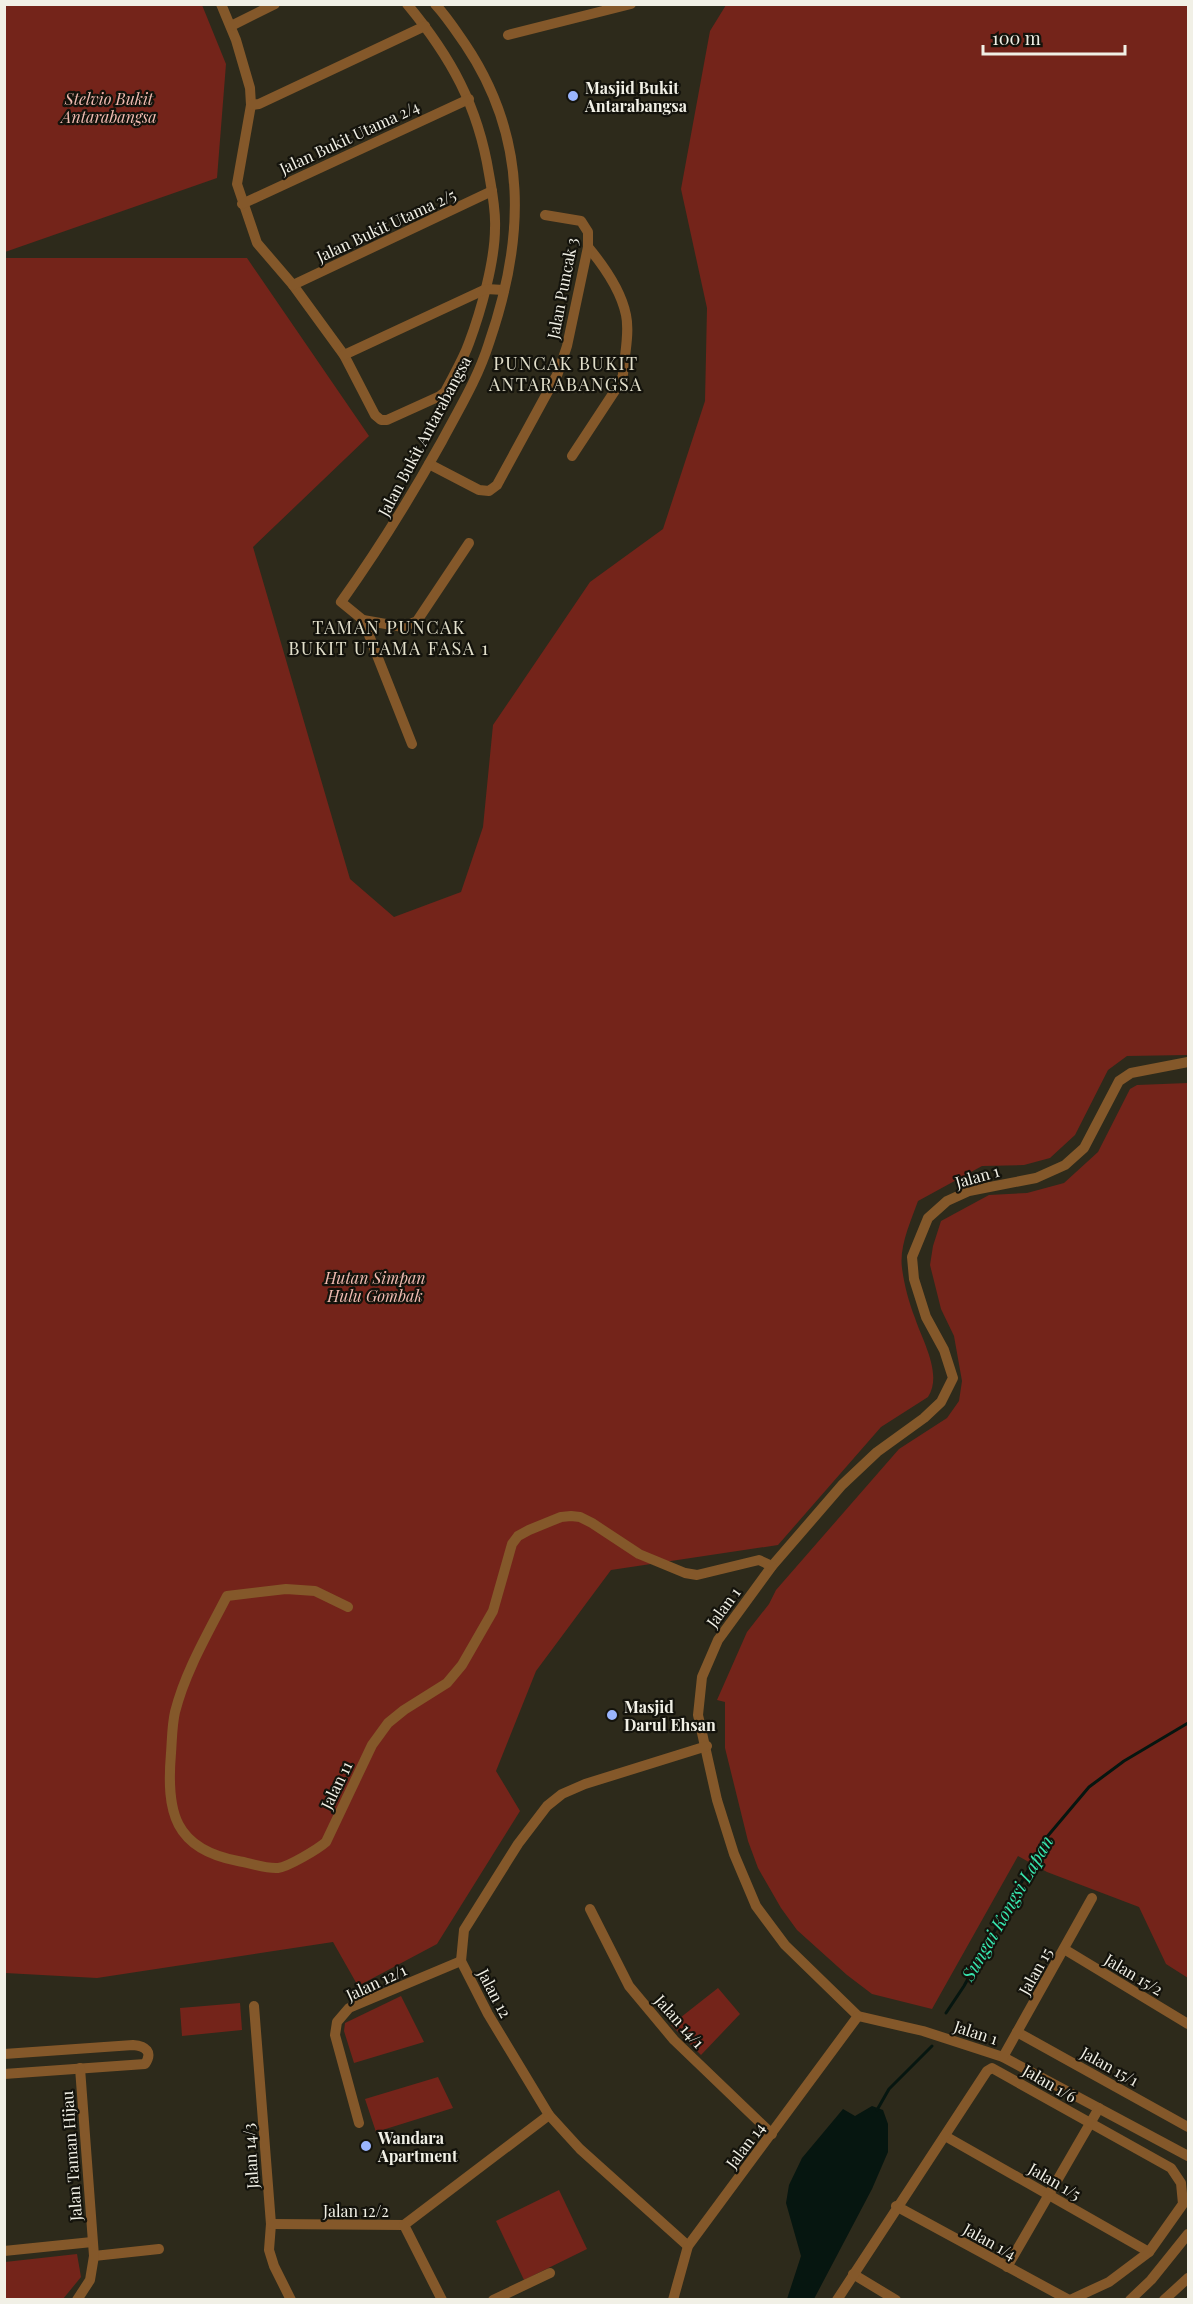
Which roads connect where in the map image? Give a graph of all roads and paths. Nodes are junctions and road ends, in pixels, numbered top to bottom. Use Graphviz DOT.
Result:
graph roads {
  1 [pos="221,4"];
  2 [pos="275,4"];
  3 [pos="407,4"];
  4 [pos="435,4"];
  5 [pos="631,4"];
  6 [pos="619,6"];
  7 [pos="231,26"];
  8 [pos="425,26"];
  9 [pos="508,35"];
  10 [pos="469,99"];
  11 [pos="251,105"];
  12 [pos="492,191"];
  13 [pos="242,204"];
  14 [pos="545,215"];
  15 [pos="588,247"];
  16 [pos="293,285"];
  17 [pos="486,289"];
  18 [pos="504,290"];
  19 [pos="344,355"];
  20 [pos="572,456"];
  21 [pos="429,464"];
  22 [pos="469,543"];
  23 [pos="363,620"];
  24 [pos="412,744"];
  25 [pos="1188,1062"];
  26 [pos="772,1566"];
  27 [pos="348,1607"];
  28 [pos="707,1746"];
  29 [pos="1092,1899"];
  30 [pos="590,1909"];
  31 [pos="1064,1949"];
  32 [pos="461,1961"];
  33 [pos="254,2006"];
  34 [pos="858,2016"];
  35 [pos="1188,2024"];
  36 [pos="1017,2032"];
  37 [pos="4,2054"];
  38 [pos="1003,2057"];
  39 [pos="80,2068"];
  40 [pos="4,2074"];
  41 [pos="1099,2108"];
  42 [pos="549,2115"];
  43 [pos="359,2123"];
  44 [pos="1090,2123"];
  45 [pos="1188,2127"];
  46 [pos="772,2134"];
  47 [pos="945,2136"];
  48 [pos="1188,2156"];
  49 [pos="1049,2195"];
  50 [pos="896,2206"];
  51 [pos="271,2224"];
  52 [pos="404,2225"];
  53 [pos="1188,2234"];
  54 [pos="92,2242"];
  55 [pos="688,2246"];
  56 [pos="159,2249"];
  57 [pos="5,2250"];
  58 [pos="1149,2252"];
  59 [pos="94,2256"];
  60 [pos="1007,2267"];
  61 [pos="550,2273"];
  62 [pos="853,2274"];
  63 [pos="1188,2278"];
  64 [pos="77,2300"];
  65 [pos="291,2300"];
  66 [pos="442,2300"];
  67 [pos="493,2300"];
  68 [pos="673,2300"];
  69 [pos="837,2300"];
  70 [pos="896,2300"];
  71 [pos="1070,2300"];
  72 [pos="1130,2300"];
  73 [pos="1164,2300"];
  1 -- 7 [label="street"];
  2 -- 7 [label="street"];
  3 -- 8 [label="street"];
  4 -- 18 [label="street, Jalan Bukit Antarabangsa"];
  5 -- 6 [label="street"];
  6 -- 9 [label="street"];
  7 -- 11 [label="street"];
  8 -- 10 [label="street"];
  8 -- 11 [label="street"];
  10 -- 12 [label="street"];
  10 -- 13 [label="street, Jalan Bukit Utama 2/4"];
  11 -- 13 [label="street"];
  12 -- 16 [label="street, Jalan Bukit Utama 2/5"];
  12 -- 17 [label="street"];
  13 -- 16 [label="street"];
  14 -- 15 [label="street, Jalan Puncak 3"];
  15 -- 20 [label="street"];
  15 -- 21 [label="street, Jalan Puncak 3"];
  16 -- 19 [label="street"];
  17 -- 18 [label="street"];
  17 -- 19 [label="street"];
  17 -- 19 [label="street"];
  18 -- 21 [label="street, Jalan Bukit Antarabangsa"];
  21 -- 23 [label="street, Jalan Bukit Antarabangsa"];
  22 -- 23 [label="street"];
  23 -- 24 [label="street"];
  25 -- 26 [label="street, Jalan 1"];
  26 -- 27 [label="street, Jalan 11"];
  26 -- 28 [label="street, Jalan 1"];
  28 -- 32 [label="street, Jalan 12"];
  28 -- 34 [label="street, Jalan 1"];
  29 -- 31 [label="street, Jalan 15"];
  30 -- 46 [label="street, Jalan 14/1"];
  31 -- 35 [label="street, Jalan 15/2"];
  31 -- 36 [label="street, Jalan 15"];
  32 -- 42 [label="street, Jalan 12"];
  32 -- 43 [label="street, Jalan 12/1"];
  33 -- 51 [label="street, Jalan 14/3"];
  34 -- 38 [label="street, Jalan 1"];
  34 -- 46 [label="street, Jalan 14"];
  36 -- 38 [label="street, Jalan 15"];
  36 -- 45 [label="street, Jalan 15/1"];
  37 -- 39 [label="street, Jalan Taman Hijau"];
  38 -- 41 [label="street, Jalan 1"];
  39 -- 40 [label="street, Jalan Taman Hijau"];
  39 -- 54 [label="street, Jalan Taman Hijau"];
  41 -- 44 [label="street"];
  41 -- 48 [label="street, Jalan 1"];
  42 -- 52 [label="street, Jalan 12/2"];
  42 -- 55 [label="street, Jalan 12"];
  44 -- 47 [label="street, Jalan 1/6"];
  44 -- 49 [label="street"];
  44 -- 58 [label="street, Jalan 1/6"];
  46 -- 55 [label="street, Jalan 14"];
  47 -- 49 [label="street, Jalan 1/5"];
  47 -- 50 [label="street, Jalan 1/6"];
  49 -- 58 [label="street, Jalan 1/5"];
  49 -- 60 [label="street"];
  50 -- 60 [label="street, Jalan 1/4"];
  50 -- 62 [label="street, Jalan 1/6"];
  51 -- 52 [label="street, Jalan 12/2"];
  51 -- 65 [label="street, Jalan 14/3"];
  52 -- 66 [label="street"];
  53 -- 72 [label="street"];
  54 -- 57 [label="street, Jalan Taman Hijau"];
  54 -- 59 [label="street, Jalan Taman Hijau"];
  55 -- 68 [label="street, Jalan 14"];
  56 -- 59 [label="street"];
  58 -- 71 [label="street, Jalan 1/6"];
  59 -- 64 [label="street, Jalan Taman Hijau"];
  60 -- 71 [label="street, Jalan 1/4"];
  61 -- 67 [label="street"];
  62 -- 69 [label="street, Jalan 1/6"];
  62 -- 70 [label="street"];
  63 -- 73 [label="street"];
}
